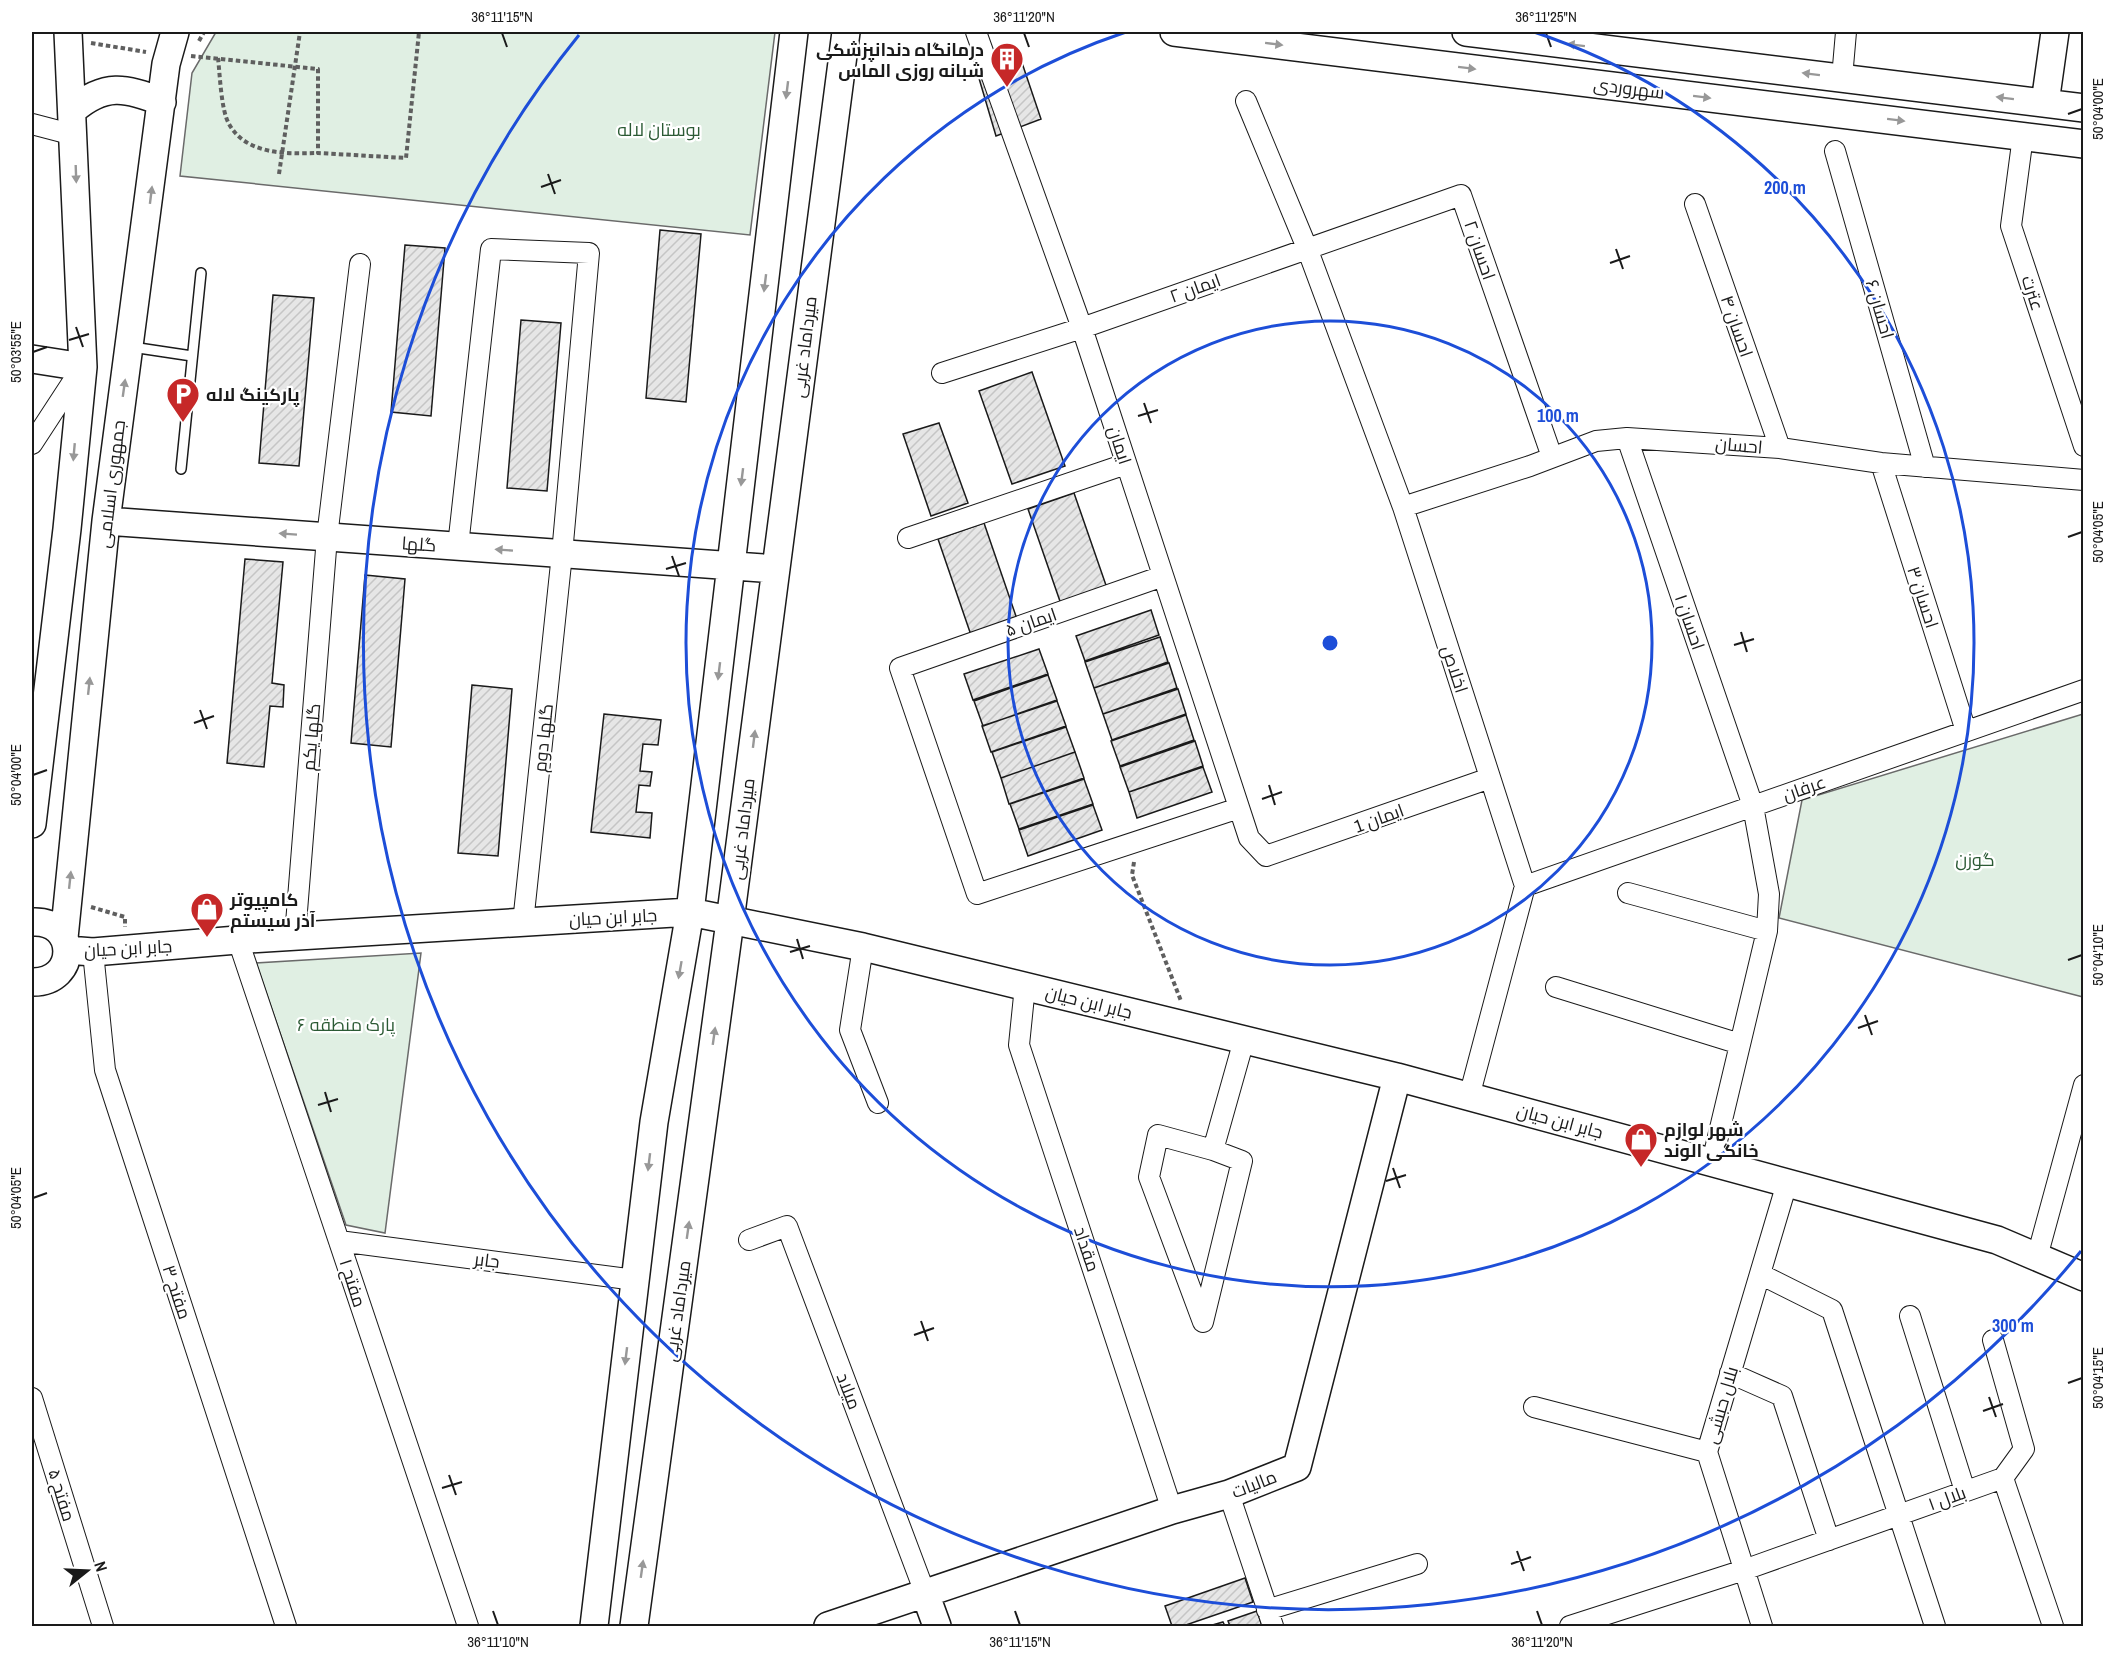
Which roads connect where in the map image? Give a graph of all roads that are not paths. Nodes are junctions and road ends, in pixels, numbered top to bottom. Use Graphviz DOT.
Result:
graph roads {
  1 [pos="794,32"];
  2 [pos="846,32"];
  3 [pos="976,32"];
  4 [pos="1174,32"];
  5 [pos="1466,32"];
  6 [pos="1846,32"];
  7 [pos="2055,32"];
  8 [pos="68,35"];
  9 [pos="1611,40"];
  10 [pos="178,48"];
  11 [pos="1842,78"];
  12 [pos="1246,101"];
  13 [pos="162,102"];
  14 [pos="2045,104"];
  15 [pos="2084,108"];
  16 [pos="32,123"];
  17 [pos="74,123"];
  18 [pos="2023,136"];
  19 [pos="2084,144"];
  20 [pos="1835,151"];
  21 [pos="1695,204"];
  22 [pos="1307,248"];
  23 [pos="360,264"];
  24 [pos="201,273"];
  25 [pos="1082,328"];
  26 [pos="129,347"];
  27 [pos="192,356"];
  28 [pos="32,359"];
  29 [pos="83,367"];
  30 [pos="942,373"];
  31 [pos="1628,438"];
  32 [pos="32,444"];
  33 [pos="2084,446"];
  34 [pos="1780,448"];
  35 [pos="1552,458"];
  36 [pos="1881,463"];
  37 [pos="1126,464"];
  38 [pos="1925,467"];
  39 [pos="181,469"];
  40 [pos="2084,480"];
  41 [pos="1403,507"];
  42 [pos="106,521"];
  43 [pos="327,537"];
  44 [pos="908,537"];
  45 [pos="458,546"];
  46 [pos="562,554"];
  47 [pos="731,566"];
  48 [pos="776,569"];
  49 [pos="1163,576"];
  50 [pos="48,674"];
  51 [pos="2084,690"];
  52 [pos="32,698"];
  53 [pos="1966,731"];
  54 [pos="1490,778"];
  55 [pos="1753,806"];
  56 [pos="1239,808"];
  57 [pos="32,824"];
  58 [pos="1266,856"];
  59 [pos="1525,886"];
  60 [pos="1628,893"];
  61 [pos="690,912"];
  62 [pos="730,921"];
  63 [pos="32,922"];
  64 [pos="523,922"];
  65 [pos="1767,931"];
  66 [pos="295,936"];
  67 [pos="238,940"];
  68 [pos="864,946"];
  69 [pos="75,947"];
  70 [pos="38,984"];
  71 [pos="1025,986"];
  72 [pos="1556,987"];
  73 [pos="1244,1040"];
  74 [pos="1740,1044"];
  75 [pos="1397,1077"];
  76 [pos="2084,1085"];
  77 [pos="1469,1097"];
  78 [pos="878,1103"];
  79 [pos="1213,1150"];
  80 [pos="1712,1162"];
  81 [pos="1787,1183"];
  82 [pos="749,1240"];
  83 [pos="339,1241"];
  84 [pos="2037,1257"];
  85 [pos="1760,1274"];
  86 [pos="2084,1277"];
  87 [pos="635,1280"];
  88 [pos="1910,1316"];
  89 [pos="1993,1340"];
  90 [pos="1730,1373"];
  91 [pos="32,1398"];
  92 [pos="1534,1407"];
  93 [pos="1707,1452"];
  94 [pos="2003,1478"];
  95 [pos="1965,1491"];
  96 [pos="1229,1494"];
  97 [pos="1172,1510"];
  98 [pos="1897,1516"];
  99 [pos="1829,1540"];
  100 [pos="1417,1564"];
  101 [pos="1744,1570"];
  102 [pos="925,1593"];
  103 [pos="1270,1618"];
  104 [pos="103,1626"];
  105 [pos="286,1626"];
  106 [pos="468,1626"];
  107 [pos="594,1626"];
  108 [pos="634,1626"];
  109 [pos="828,1626"];
  110 [pos="937,1626"];
  111 [pos="1570,1626"];
  112 [pos="1762,1626"];
  113 [pos="1935,1626"];
  114 [pos="2053,1626"];
  1 -- 47 [label="street, one-way"];
  2 -- 48 [label="street, میرداماد غربی"];
  3 -- 25 [label="street, ایمان"];
  4 -- 18 [label="street, سهروردی, one-way"];
  9 -- 5 [label="street, سهروردی, one-way"];
  6 -- 11 [label="street"];
  7 -- 14 [label="street"];
  8 -- 17 [label="street"];
  11 -- 9 [label="street, سهروردی, one-way"];
  10 -- 13 [label="street, جمهوری اسلامی"];
  14 -- 11 [label="street, سهروردی, one-way"];
  12 -- 22 [label="street, اخلاص"];
  13 -- 17 [label="street"];
  26 -- 13 [label="street, جمهوری اسلامی, one-way"];
  14 -- 15 [label="street, سهروردی"];
  16 -- 17 [label="street"];
  17 -- 29 [label="street, one-way"];
  18 -- 19 [label="street, سهروردی"];
  18 -- 33 [label="street, عترت"];
  20 -- 38 [label="street, احسان ۶"];
  21 -- 34 [label="street, احسان ۴"];
  22 -- 25 [label="street, ایمان ۲"];
  22 -- 35 [label="street, احسان ۲"];
  22 -- 41 [label="street, اخلاص"];
  23 -- 43 [label="street, گلها یکم"];
  24 -- 27 [label="lane"];
  25 -- 30 [label="street, ایمان ۲"];
  25 -- 37 [label="street, ایمان"];
  26 -- 27 [label="lane"];
  42 -- 26 [label="street, جمهوری اسلامی, one-way"];
  27 -- 39 [label="lane"];
  28 -- 29 [label="street"];
  29 -- 32 [label="street"];
  29 -- 50 [label="street, one-way"];
  31 -- 34 [label="street, احسان"];
  31 -- 35 [label="street, احسان"];
  31 -- 55 [label="street, احسان ۱"];
  34 -- 36 [label="street, احسان"];
  35 -- 41 [label="street, احسان"];
  36 -- 38 [label="street, احسان"];
  36 -- 53 [label="street, احسان ۳"];
  37 -- 44 [label="street"];
  37 -- 49 [label="street, ایمان"];
  38 -- 40 [label="street, احسان"];
  41 -- 54 [label="street, اخلاص"];
  43 -- 42 [label="street, گلها, one-way"];
  69 -- 42 [label="street, جمهوری اسلامی, one-way"];
  43 -- 45 [label="street, گلها"];
  43 -- 66 [label="street, گلها یکم"];
  46 -- 45 [label="street, گلها, one-way"];
  45 -- 46 [label="street, گلها دوم"];
  46 -- 47 [label="street, گلها"];
  46 -- 64 [label="street, گلها دوم"];
  47 -- 48 [label="street, گلها"];
  47 -- 61 [label="street, one-way"];
  62 -- 48 [label="street, میرداماد غربی, one-way"];
  49 -- 56 [label="street, ایمان"];
  49 -- 56 [label="street, ایمان ۵"];
  50 -- 52 [label="street"];
  50 -- 57 [label="street"];
  51 -- 53 [label="street, عرفان"];
  53 -- 55 [label="street, عرفان"];
  54 -- 58 [label="street, ایمان 1"];
  54 -- 59 [label="street, اخلاص"];
  55 -- 59 [label="street, عرفان"];
  55 -- 65 [label="street, احسان ۱"];
  56 -- 58 [label="street, ایمان"];
  59 -- 77 [label="street"];
  60 -- 65 [label="street"];
  61 -- 62 [label="street, جابر ابن حیان"];
  61 -- 64 [label="street, جابر ابن حیان"];
  61 -- 87 [label="street, one-way"];
  62 -- 68 [label="street, جابر ابن حیان"];
  108 -- 62 [label="street, میرداماد غربی, one-way"];
  63 -- 69 [label="street"];
  64 -- 66 [label="street, جابر ابن حیان"];
  65 -- 74 [label="street, احسان ۱"];
  66 -- 67 [label="street, جابر ابن حیان"];
  67 -- 69 [label="street, جابر ابن حیان"];
  67 -- 83 [label="street, مفتح ۱"];
  68 -- 71 [label="street, جابر ابن حیان"];
  68 -- 78 [label="street"];
  69 -- 70 [label="street"];
  69 -- 105 [label="street, مفتح ۳"];
  71 -- 73 [label="street, جابر ابن حیان"];
  71 -- 97 [label="street, مقداد"];
  72 -- 74 [label="street"];
  73 -- 75 [label="street, جابر ابن حیان"];
  73 -- 79 [label="street"];
  74 -- 80 [label="street, احسان ۱"];
  75 -- 77 [label="street, جابر ابن حیان"];
  75 -- 96 [label="street, مالیات"];
  76 -- 84 [label="street"];
  77 -- 80 [label="street, جابر ابن حیان"];
  79 -- 79 [label="street"];
  80 -- 81 [label="street, جابر ابن حیان"];
  81 -- 84 [label="street, جابر ابن حیان"];
  81 -- 85 [label="street, بلال حبشی"];
  82 -- 102 [label="street, میلاد"];
  83 -- 87 [label="street, جابر"];
  83 -- 106 [label="street, مفتح ۱"];
  84 -- 86 [label="street, جابر ابن حیان"];
  85 -- 90 [label="street, بلال حبشی"];
  85 -- 98 [label="street"];
  87 -- 107 [label="street, one-way"];
  88 -- 95 [label="street"];
  89 -- 94 [label="street"];
  90 -- 93 [label="street, بلال حبشی"];
  90 -- 99 [label="street"];
  91 -- 104 [label="street, مفتح ۵"];
  92 -- 93 [label="street"];
  93 -- 101 [label="street, بلال حبشی"];
  94 -- 95 [label="street, بلال ۱"];
  94 -- 114 [label="street"];
  95 -- 98 [label="street, بلال ۱"];
  96 -- 97 [label="street, مالیات"];
  96 -- 103 [label="street"];
  97 -- 102 [label="street, مالیات"];
  98 -- 99 [label="street, بلال ۱"];
  98 -- 113 [label="street"];
  99 -- 101 [label="street, بلال ۱"];
  100 -- 103 [label="street"];
  101 -- 111 [label="street, بلال ۱"];
  101 -- 112 [label="street, بلال حبشی"];
  102 -- 109 [label="street, مالیات"];
  102 -- 110 [label="street"];
}
